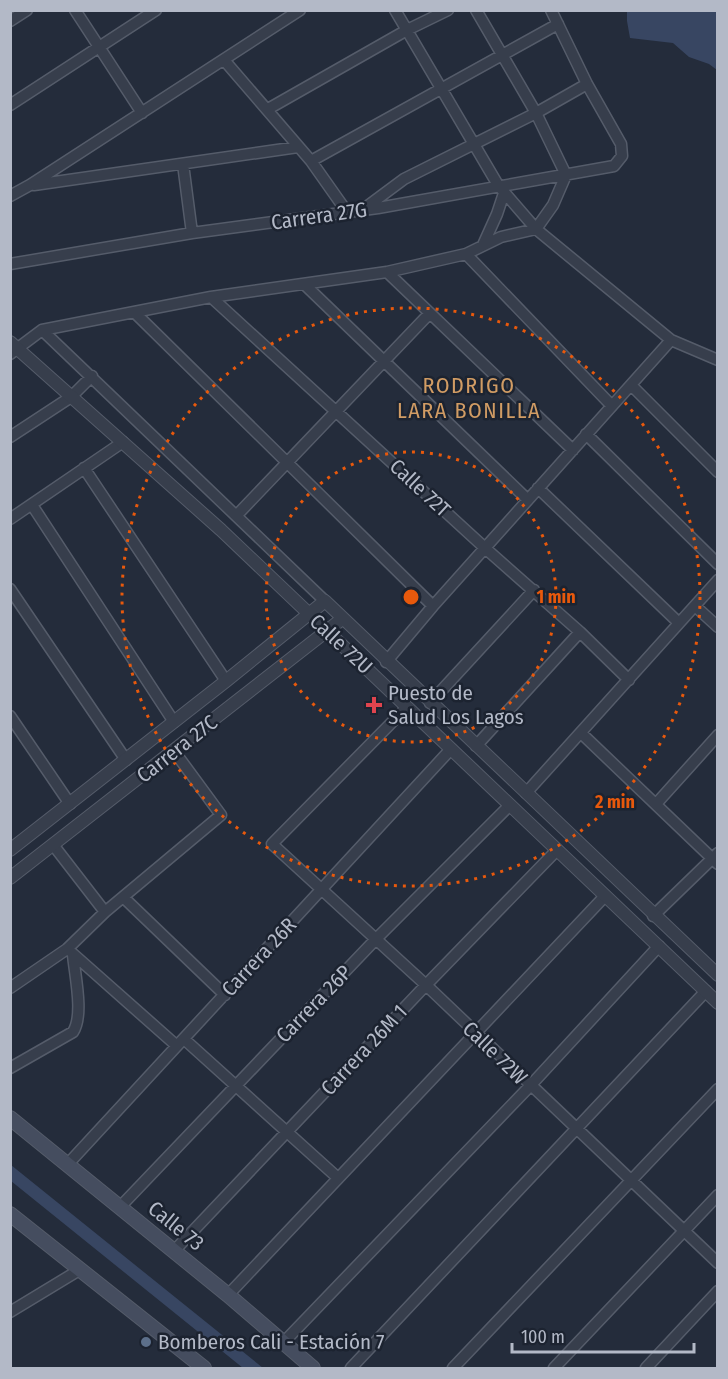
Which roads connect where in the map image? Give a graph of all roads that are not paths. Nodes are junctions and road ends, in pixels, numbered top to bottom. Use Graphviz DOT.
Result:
graph roads {
  1 [pos="27,10"];
  2 [pos="75,10"];
  3 [pos="156,10"];
  4 [pos="300,10"];
  5 [pos="395,10"];
  6 [pos="448,10"];
  7 [pos="476,10"];
  8 [pos="551,10"];
  9 [pos="10,21"];
  10 [pos="558,24"];
  11 [pos="407,30"];
  12 [pos="99,48"];
  13 [pos="502,55"];
  14 [pos="224,60"];
  15 [pos="587,84"];
  16 [pos="441,88"];
  17 [pos="10,105"];
  18 [pos="268,109"];
  19 [pos="142,113"];
  20 [pos="536,113"];
  21 [pos="474,143"];
  22 [pos="298,147"];
  23 [pos="311,161"];
  24 [pos="183,164"];
  25 [pos="566,175"];
  26 [pos="30,185"];
  27 [pos="501,189"];
  28 [pos="10,196"];
  29 [pos="363,210"];
  30 [pos="347,212"];
  31 [pos="536,229"];
  32 [pos="192,233"];
  33 [pos="483,245"];
  34 [pos="466,254"];
  35 [pos="10,264"];
  36 [pos="387,272"];
  37 [pos="304,284"];
  38 [pos="211,297"];
  39 [pos="134,312"];
  40 [pos="429,314"];
  41 [pos="42,330"];
  42 [pos="671,340"];
  43 [pos="13,348"];
  44 [pos="717,360"];
  45 [pos="383,362"];
  46 [pos="92,376"];
  47 [pos="631,385"];
  48 [pos="71,397"];
  49 [pos="612,406"];
  50 [pos="335,410"];
  51 [pos="586,434"];
  52 [pos="10,437"];
  53 [pos="123,442"];
  54 [pos="573,450"];
  55 [pos="287,462"];
  56 [pos="84,468"];
  57 [pos="717,472"];
  58 [pos="538,489"];
  59 [pos="528,500"];
  60 [pos="32,505"];
  61 [pos="237,515"];
  62 [pos="10,519"];
  63 [pos="485,548"];
  64 [pos="717,564"];
  65 [pos="717,580"];
  66 [pos="10,589"];
  67 [pos="534,590"];
  68 [pos="325,601"];
  69 [pos="433,606"];
  70 [pos="695,606"];
  71 [pos="309,615"];
  72 [pos="342,619"];
  73 [pos="679,623"];
  74 [pos="717,627"];
  75 [pos="327,631"];
  76 [pos="580,632"];
  77 [pos="386,662"];
  78 [pos="629,680"];
  79 [pos="226,681"];
  80 [pos="430,703"];
  81 [pos="407,707"];
  82 [pos="10,716"];
  83 [pos="174,722"];
  84 [pos="581,733"];
  85 [pos="717,735"];
  86 [pos="476,746"];
  87 [pos="451,750"];
  88 [pos="174,752"];
  89 [pos="126,760"];
  90 [pos="526,793"];
  91 [pos="70,804"];
  92 [pos="510,804"];
  93 [pos="656,804"];
  94 [pos="12,845"];
  95 [pos="54,846"];
  96 [pos="556,850"];
  97 [pos="716,858"];
  98 [pos="10,878"];
  99 [pos="322,889"];
  100 [pos="605,896"];
  101 [pos="123,897"];
  102 [pos="105,912"];
  103 [pos="653,915"];
  104 [pos="376,939"];
  105 [pos="658,946"];
  106 [pos="70,952"];
  107 [pos="717,975"];
  108 [pos="426,985"];
  109 [pos="10,988"];
  110 [pos="706,991"];
  111 [pos="225,995"];
  112 [pos="717,1003"];
  113 [pos="475,1033"];
  114 [pos="181,1043"];
  115 [pos="10,1068"];
  116 [pos="236,1086"];
  117 [pos="530,1086"];
  118 [pos="717,1089"];
  119 [pos="10,1118"];
  120 [pos="577,1129"];
  121 [pos="287,1131"];
  122 [pos="67,1165"];
  123 [pos="338,1178"];
  124 [pos="630,1180"];
  125 [pos="717,1195"];
  126 [pos="120,1207"];
  127 [pos="13,1218"];
  128 [pos="684,1231"];
  129 [pos="174,1251"];
  130 [pos="717,1263"];
  131 [pos="81,1269"];
  132 [pos="717,1291"];
  133 [pos="228,1294"];
  134 [pos="10,1312"];
  135 [pos="283,1343"];
  136 [pos="204,1368"];
  137 [pos="313,1368"];
  138 [pos="351,1368"];
  139 [pos="453,1368"];
  140 [pos="554,1368"];
  141 [pos="646,1368"];
  1 -- 9 [label="street"];
  2 -- 12 [label="street"];
  3 -- 12 [label="street"];
  4 -- 14 [label="street"];
  5 -- 11 [label="street"];
  6 -- 11 [label="street"];
  7 -- 13 [label="street"];
  8 -- 10 [label="street"];
  10 -- 13 [label="street"];
  10 -- 15 [label="street"];
  11 -- 16 [label="street"];
  11 -- 18 [label="street"];
  12 -- 17 [label="street"];
  12 -- 19 [label="street"];
  13 -- 16 [label="street"];
  13 -- 20 [label="street"];
  14 -- 18 [label="street"];
  14 -- 19 [label="street"];
  15 -- 20 [label="street"];
  15 -- 25 [label="street, Carrera 27G"];
  16 -- 21 [label="street"];
  16 -- 23 [label="street"];
  18 -- 22 [label="street"];
  19 -- 26 [label="street"];
  20 -- 21 [label="street"];
  20 -- 25 [label="street"];
  21 -- 27 [label="street"];
  21 -- 29 [label="street"];
  22 -- 23 [label="street"];
  22 -- 24 [label="street"];
  23 -- 30 [label="street"];
  24 -- 26 [label="street"];
  24 -- 32 [label="street"];
  25 -- 27 [label="street, Carrera 27G"];
  25 -- 31 [label="street"];
  26 -- 28 [label="street"];
  27 -- 29 [label="street, Carrera 27G"];
  27 -- 31 [label="street"];
  27 -- 33 [label="street"];
  29 -- 30 [label="street, Carrera 27G"];
  30 -- 32 [label="street, Carrera 27G"];
  31 -- 33 [label="street"];
  31 -- 42 [label="street"];
  32 -- 35 [label="street, Carrera 27G"];
  33 -- 34 [label="street"];
  34 -- 36 [label="street"];
  34 -- 49 [label="street"];
  36 -- 37 [label="street"];
  36 -- 40 [label="street"];
  37 -- 38 [label="street"];
  37 -- 45 [label="street"];
  38 -- 39 [label="street"];
  38 -- 50 [label="street, Calle 72T"];
  39 -- 41 [label="street"];
  39 -- 55 [label="street"];
  40 -- 45 [label="street"];
  40 -- 54 [label="street"];
  41 -- 43 [label="street"];
  41 -- 46 [label="street, Calle 72U"];
  42 -- 44 [label="street"];
  42 -- 47 [label="street"];
  43 -- 48 [label="street, Calle 72U"];
  45 -- 50 [label="street"];
  45 -- 59 [label="street"];
  46 -- 48 [label="street"];
  46 -- 61 [label="street, Calle 72U"];
  47 -- 49 [label="street"];
  47 -- 57 [label="street"];
  48 -- 52 [label="street"];
  48 -- 53 [label="street, Calle 72U"];
  49 -- 51 [label="street"];
  50 -- 55 [label="street"];
  50 -- 63 [label="street, Calle 72T"];
  51 -- 54 [label="street"];
  51 -- 64 [label="street"];
  53 -- 56 [label="street"];
  53 -- 71 [label="street, Calle 72U"];
  54 -- 58 [label="street"];
  55 -- 61 [label="street"];
  55 -- 69 [label="street"];
  56 -- 60 [label="street"];
  56 -- 79 [label="street"];
  58 -- 59 [label="street"];
  58 -- 73 [label="street"];
  59 -- 63 [label="street"];
  60 -- 62 [label="street"];
  60 -- 83 [label="street"];
  61 -- 68 [label="street, Calle 72U"];
  63 -- 67 [label="street, Calle 72T"];
  63 -- 69 [label="street"];
  65 -- 70 [label="street"];
  66 -- 89 [label="street"];
  67 -- 76 [label="street, Calle 72T"];
  67 -- 80 [label="street"];
  68 -- 71 [label="street, Carrera 27C"];
  68 -- 72 [label="street, Calle 72U"];
  69 -- 77 [label="street"];
  70 -- 73 [label="street"];
  70 -- 74 [label="street"];
  71 -- 75 [label="street, Calle 72U"];
  71 -- 79 [label="street, Carrera 27C"];
  72 -- 75 [label="street, Carrera 27C"];
  72 -- 77 [label="street, Calle 72U"];
  73 -- 78 [label="street"];
  75 -- 81 [label="street, Calle 72U"];
  75 -- 88 [label="street, Carrera 27C"];
  76 -- 78 [label="street, Calle 72T"];
  76 -- 86 [label="street"];
  77 -- 80 [label="street, Calle 72U"];
  78 -- 84 [label="street"];
  79 -- 83 [label="street, Carrera 27C"];
  80 -- 86 [label="street, Calle 72U"];
  81 -- 87 [label="street, Calle 72U"];
  81 -- 99 [label="street, Calle 72W"];
  82 -- 91 [label="street"];
  83 -- 89 [label="street, Carrera 27C"];
  84 -- 90 [label="street"];
  84 -- 93 [label="street"];
  85 -- 93 [label="street"];
  86 -- 90 [label="street, Calle 72U"];
  87 -- 92 [label="street, Calle 72U"];
  87 -- 99 [label="street, Carrera 26R"];
  88 -- 95 [label="street, Carrera 27C"];
  88 -- 101 [label="street"];
  89 -- 91 [label="street, Carrera 27C"];
  90 -- 103 [label="street, Calle 72U"];
  91 -- 94 [label="street, Carrera 27C"];
  92 -- 96 [label="street, Calle 72U"];
  92 -- 104 [label="street, Carrera 26P"];
  93 -- 97 [label="street"];
  95 -- 98 [label="street, Carrera 27C"];
  95 -- 102 [label="street"];
  96 -- 100 [label="street, Calle 72U"];
  96 -- 108 [label="street, Carrera 26M 1"];
  97 -- 103 [label="street"];
  99 -- 104 [label="street, Calle 72W"];
  99 -- 111 [label="street, Carrera 26R"];
  100 -- 105 [label="street, Calle 72U"];
  100 -- 113 [label="street"];
  101 -- 102 [label="street"];
  101 -- 111 [label="street"];
  102 -- 106 [label="street"];
  103 -- 107 [label="street, Calle 72U"];
  104 -- 108 [label="street, Calle 72W"];
  104 -- 116 [label="street, Carrera 26P"];
  105 -- 110 [label="street, Calle 72U"];
  105 -- 117 [label="street"];
  106 -- 109 [label="street"];
  106 -- 114 [label="street"];
  106 -- 115 [label="street"];
  108 -- 113 [label="street, Calle 72W"];
  108 -- 121 [label="street, Carrera 26M 1"];
  110 -- 112 [label="street, Calle 72U"];
  110 -- 120 [label="street"];
  111 -- 114 [label="street, Carrera 26R"];
  113 -- 117 [label="street, Calle 72W"];
  113 -- 123 [label="street"];
  114 -- 116 [label="street"];
  114 -- 122 [label="street, Carrera 26R"];
  116 -- 121 [label="street"];
  116 -- 126 [label="street, Carrera 26P"];
  117 -- 120 [label="street, Calle 72W"];
  117 -- 135 [label="street"];
  118 -- 124 [label="street"];
  119 -- 122 [label="main road, Calle 73"];
  120 -- 124 [label="street, Calle 72W"];
  120 -- 138 [label="street"];
  121 -- 123 [label="street"];
  121 -- 129 [label="street, Carrera 26M 1"];
  122 -- 126 [label="main road, Calle 73"];
  123 -- 133 [label="street"];
  124 -- 128 [label="street, Calle 72W"];
  124 -- 139 [label="street"];
  125 -- 128 [label="street"];
  126 -- 129 [label="main road, Calle 73"];
  127 -- 131 [label="main road"];
  128 -- 130 [label="street, Calle 72W"];
  128 -- 140 [label="street"];
  129 -- 133 [label="main road, Calle 73"];
  131 -- 134 [label="street"];
  131 -- 136 [label="main road"];
  132 -- 141 [label="street"];
  133 -- 135 [label="main road, Calle 73"];
  135 -- 137 [label="main road, Calle 73"];
}
